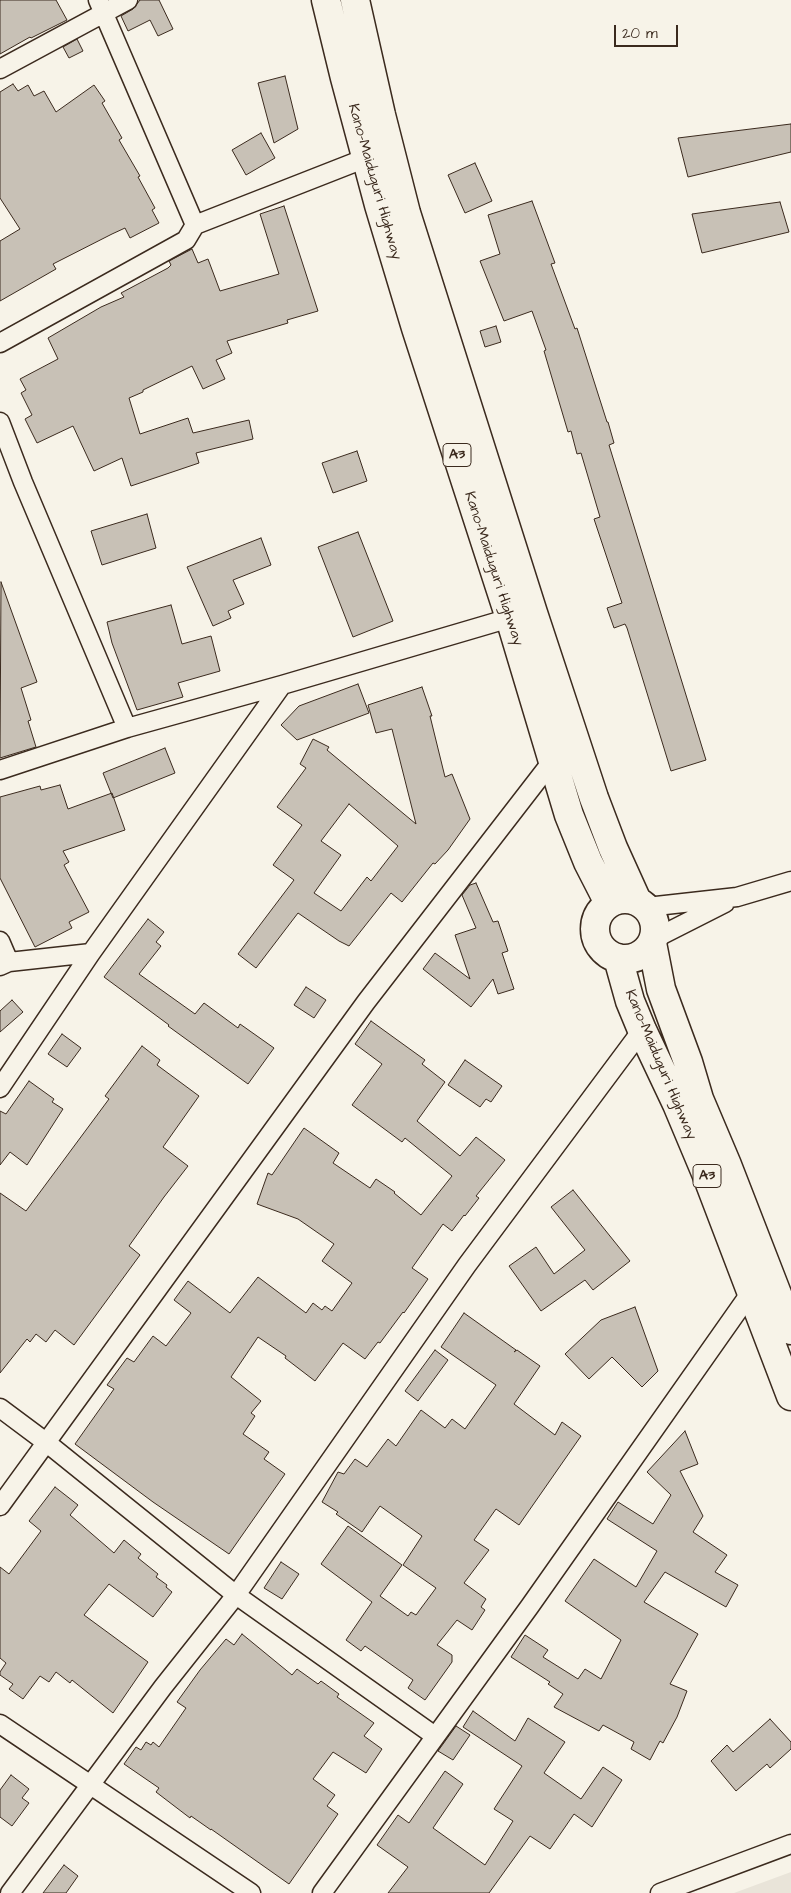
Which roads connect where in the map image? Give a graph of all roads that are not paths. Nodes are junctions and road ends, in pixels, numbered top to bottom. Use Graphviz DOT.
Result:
graph roads {
  1 [pos="128,0"];
  2 [pos="326,0"];
  3 [pos="355,0"];
  4 [pos="101,6"];
  5 [pos="0,69"];
  6 [pos="366,158"];
  7 [pos="195,225"];
  8 [pos="0,343"];
  9 [pos="0,422"];
  10 [pos="510,618"];
  11 [pos="282,685"];
  12 [pos="128,728"];
  13 [pos="553,760"];
  14 [pos="0,770"];
  15 [pos="791,881"];
  16 [pos="737,897"];
  17 [pos="609,903"];
  18 [pos="642,904"];
  19 [pos="0,941"];
  20 [pos="653,941"];
  21 [pos="91,953"];
  22 [pos="618,958"];
  23 [pos="5,964"];
  24 [pos="642,1030"];
  25 [pos="0,1088"];
  26 [pos="752,1292"];
  27 [pos="791,1330"];
  28 [pos="791,1396"];
  29 [pos="0,1408"];
  30 [pos="47,1443"];
  31 [pos="0,1506"];
  32 [pos="236,1595"];
  33 [pos="0,1724"];
  34 [pos="435,1736"];
  35 [pos="90,1784"];
  36 [pos="791,1844"];
  37 [pos="10,1893"];
  38 [pos="251,1893"];
  39 [pos="322,1893"];
  40 [pos="660,1893"];
  1 -- 4 [label="street"];
  2 -- 6 [label="highway, Kano-Maiduguri Highway / A3"];
  3 -- 18 [label="highway, Kano-Maiduguri Highway / A3"];
  4 -- 5 [label="street"];
  4 -- 7 [label="street"];
  6 -- 7 [label="street"];
  6 -- 10 [label="highway, Kano-Maiduguri Highway / A3"];
  7 -- 8 [label="street"];
  9 -- 12 [label="street"];
  10 -- 11 [label="street"];
  10 -- 13 [label="highway, Kano-Maiduguri Highway / A3"];
  11 -- 12 [label="street"];
  11 -- 21 [label="street"];
  12 -- 14 [label="street"];
  13 -- 17 [label="highway, Kano-Maiduguri Highway / A3"];
  13 -- 30 [label="street"];
  15 -- 16 [label="street"];
  16 -- 18 [label="street"];
  16 -- 20 [label="street"];
  17 -- 18 [label="highway"];
  17 -- 22 [label="highway"];
  18 -- 20 [label="highway, A3"];
  19 -- 23 [label="street"];
  20 -- 22 [label="highway"];
  20 -- 27 [label="highway, Kano-Maiduguri Highway / A3"];
  21 -- 23 [label="street"];
  21 -- 25 [label="street"];
  22 -- 24 [label="highway, Kano-Maiduguri Highway / A3"];
  24 -- 26 [label="highway, Kano-Maiduguri Highway / A3"];
  24 -- 32 [label="street"];
  26 -- 28 [label="highway, Kano-Maiduguri Highway / A3"];
  26 -- 34 [label="street"];
  29 -- 30 [label="street"];
  30 -- 31 [label="street"];
  30 -- 32 [label="street"];
  32 -- 34 [label="street"];
  32 -- 35 [label="street"];
  33 -- 35 [label="street"];
  34 -- 39 [label="street"];
  35 -- 37 [label="street"];
  35 -- 38 [label="street"];
  36 -- 40 [label="street"];
}
